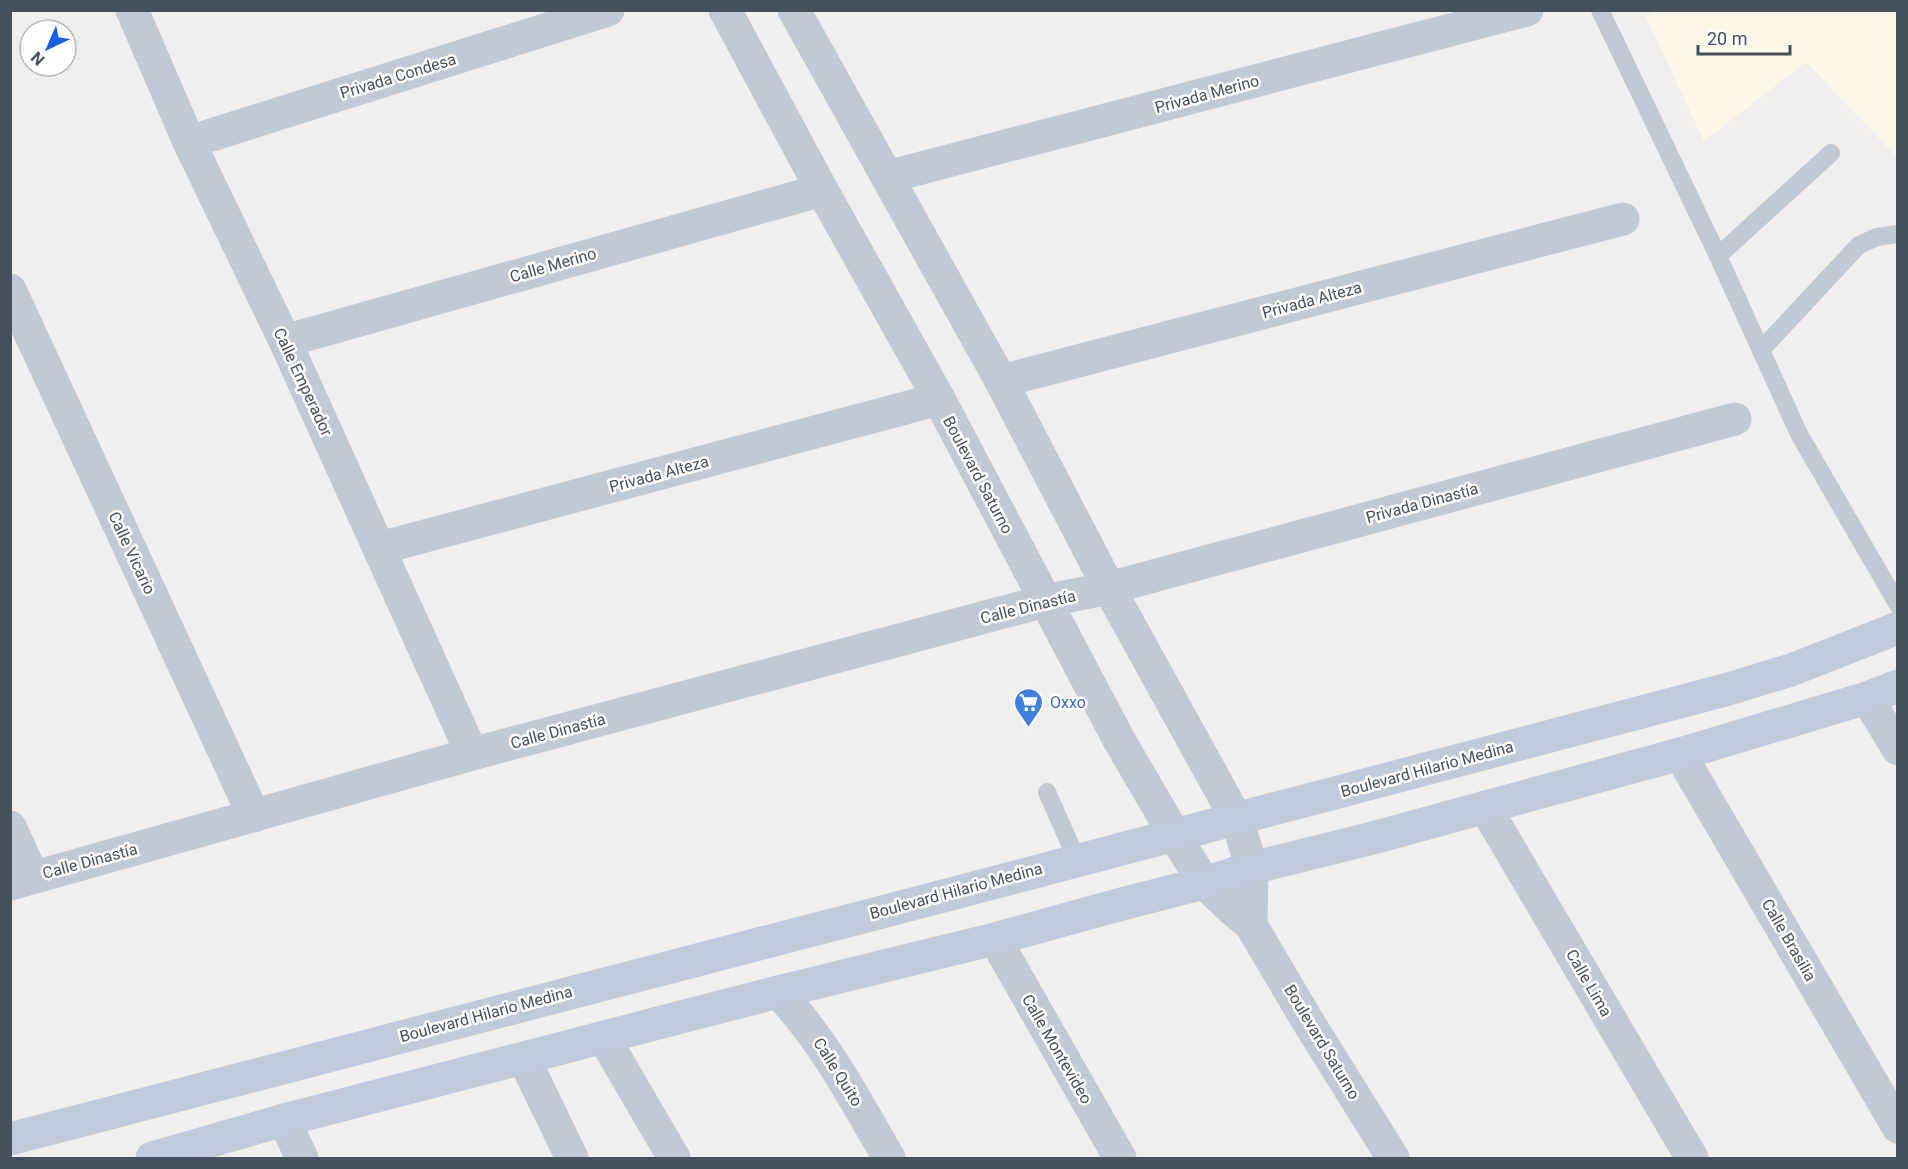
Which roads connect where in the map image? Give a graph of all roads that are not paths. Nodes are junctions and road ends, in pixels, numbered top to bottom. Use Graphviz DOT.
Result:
graph roads {
  1 [pos="132,10"];
  2 [pos="608,10"];
  3 [pos="725,10"];
  4 [pos="794,10"];
  5 [pos="1527,10"];
  6 [pos="1600,10"];
  7 [pos="189,142"];
  8 [pos="1831,153"];
  9 [pos="886,177"];
  10 [pos="822,190"];
  11 [pos="1623,219"];
  12 [pos="1898,234"];
  13 [pos="1718,256"];
  14 [pos="10,290"];
  15 [pos="285,341"];
  16 [pos="1761,350"];
  17 [pos="1001,381"];
  18 [pos="939,399"];
  19 [pos="1735,419"];
  20 [pos="380,548"];
  21 [pos="1109,588"];
  22 [pos="1045,601"];
  23 [pos="1898,605"];
  24 [pos="1898,628"];
  25 [pos="1898,686"];
  26 [pos="1868,698"];
  27 [pos="1898,749"];
  28 [pos="472,754"];
  29 [pos="1680,754"];
  30 [pos="1047,792"];
  31 [pos="1485,807"];
  32 [pos="254,816"];
  33 [pos="1238,820"];
  34 [pos="10,827"];
  35 [pos="1175,836"];
  36 [pos="1077,860"];
  37 [pos="1252,868"];
  38 [pos="22,880"];
  39 [pos="1204,883"];
  40 [pos="1251,925"];
  41 [pos="995,939"];
  42 [pos="778,992"];
  43 [pos="604,1038"];
  44 [pos="524,1059"];
  45 [pos="284,1120"];
  46 [pos="1898,1127"];
  47 [pos="10,1139"];
  48 [pos="152,1158"];
  49 [pos="302,1158"];
  50 [pos="572,1158"];
  51 [pos="674,1158"];
  52 [pos="889,1158"];
  53 [pos="1120,1158"];
  54 [pos="1393,1158"];
  55 [pos="1692,1158"];
  1 -- 7 [label="street, Calle Emperador"];
  2 -- 7 [label="street, Privada Condesa"];
  3 -- 10 [label="street, Boulevard Saturno"];
  4 -- 9 [label="street"];
  5 -- 9 [label="street, Privada Merino"];
  6 -- 13 [label="lane"];
  7 -- 15 [label="street, Calle Emperador"];
  8 -- 13 [label="lane"];
  9 -- 17 [label="street"];
  10 -- 15 [label="street, Calle Merino"];
  10 -- 18 [label="street, Boulevard Saturno"];
  11 -- 17 [label="street, Privada Alteza"];
  12 -- 16 [label="lane"];
  13 -- 16 [label="lane"];
  14 -- 32 [label="street, Calle Vicario"];
  15 -- 20 [label="street, Calle Emperador"];
  16 -- 23 [label="lane"];
  17 -- 21 [label="street"];
  18 -- 20 [label="street, Privada Alteza"];
  18 -- 22 [label="street, Boulevard Saturno"];
  19 -- 21 [label="street, Privada Dinastía"];
  20 -- 28 [label="street, Calle Emperador"];
  21 -- 22 [label="street, Calle Dinastía"];
  21 -- 33 [label="street"];
  22 -- 28 [label="street, Calle Dinastía"];
  22 -- 35 [label="street, Boulevard Saturno"];
  24 -- 33 [label="main road, Boulevard Hilario Medina"];
  25 -- 26 [label="main road"];
  26 -- 27 [label="street"];
  26 -- 29 [label="main road"];
  28 -- 32 [label="street, Calle Dinastía"];
  29 -- 31 [label="main road"];
  29 -- 46 [label="street, Calle Brasilia"];
  30 -- 36 [label="lane"];
  31 -- 37 [label="main road"];
  31 -- 55 [label="street, Calle Lima"];
  32 -- 38 [label="street, Calle Dinastía"];
  33 -- 35 [label="main road, Boulevard Hilario Medina"];
  33 -- 37 [label="street"];
  34 -- 38 [label="street"];
  35 -- 36 [label="main road, Boulevard Hilario Medina"];
  35 -- 39 [label="street, Boulevard Saturno"];
  36 -- 47 [label="main road, Boulevard Hilario Medina"];
  37 -- 39 [label="main road"];
  37 -- 40 [label="street"];
  39 -- 40 [label="street, Boulevard Saturno"];
  39 -- 41 [label="main road"];
  40 -- 54 [label="street, Boulevard Saturno"];
  41 -- 42 [label="main road"];
  41 -- 53 [label="street, Calle Montevideo"];
  42 -- 43 [label="main road"];
  42 -- 52 [label="street, Calle Quito"];
  43 -- 44 [label="main road"];
  43 -- 51 [label="street"];
  44 -- 45 [label="main road"];
  44 -- 50 [label="street"];
  45 -- 48 [label="main road"];
  45 -- 49 [label="street"];
}
